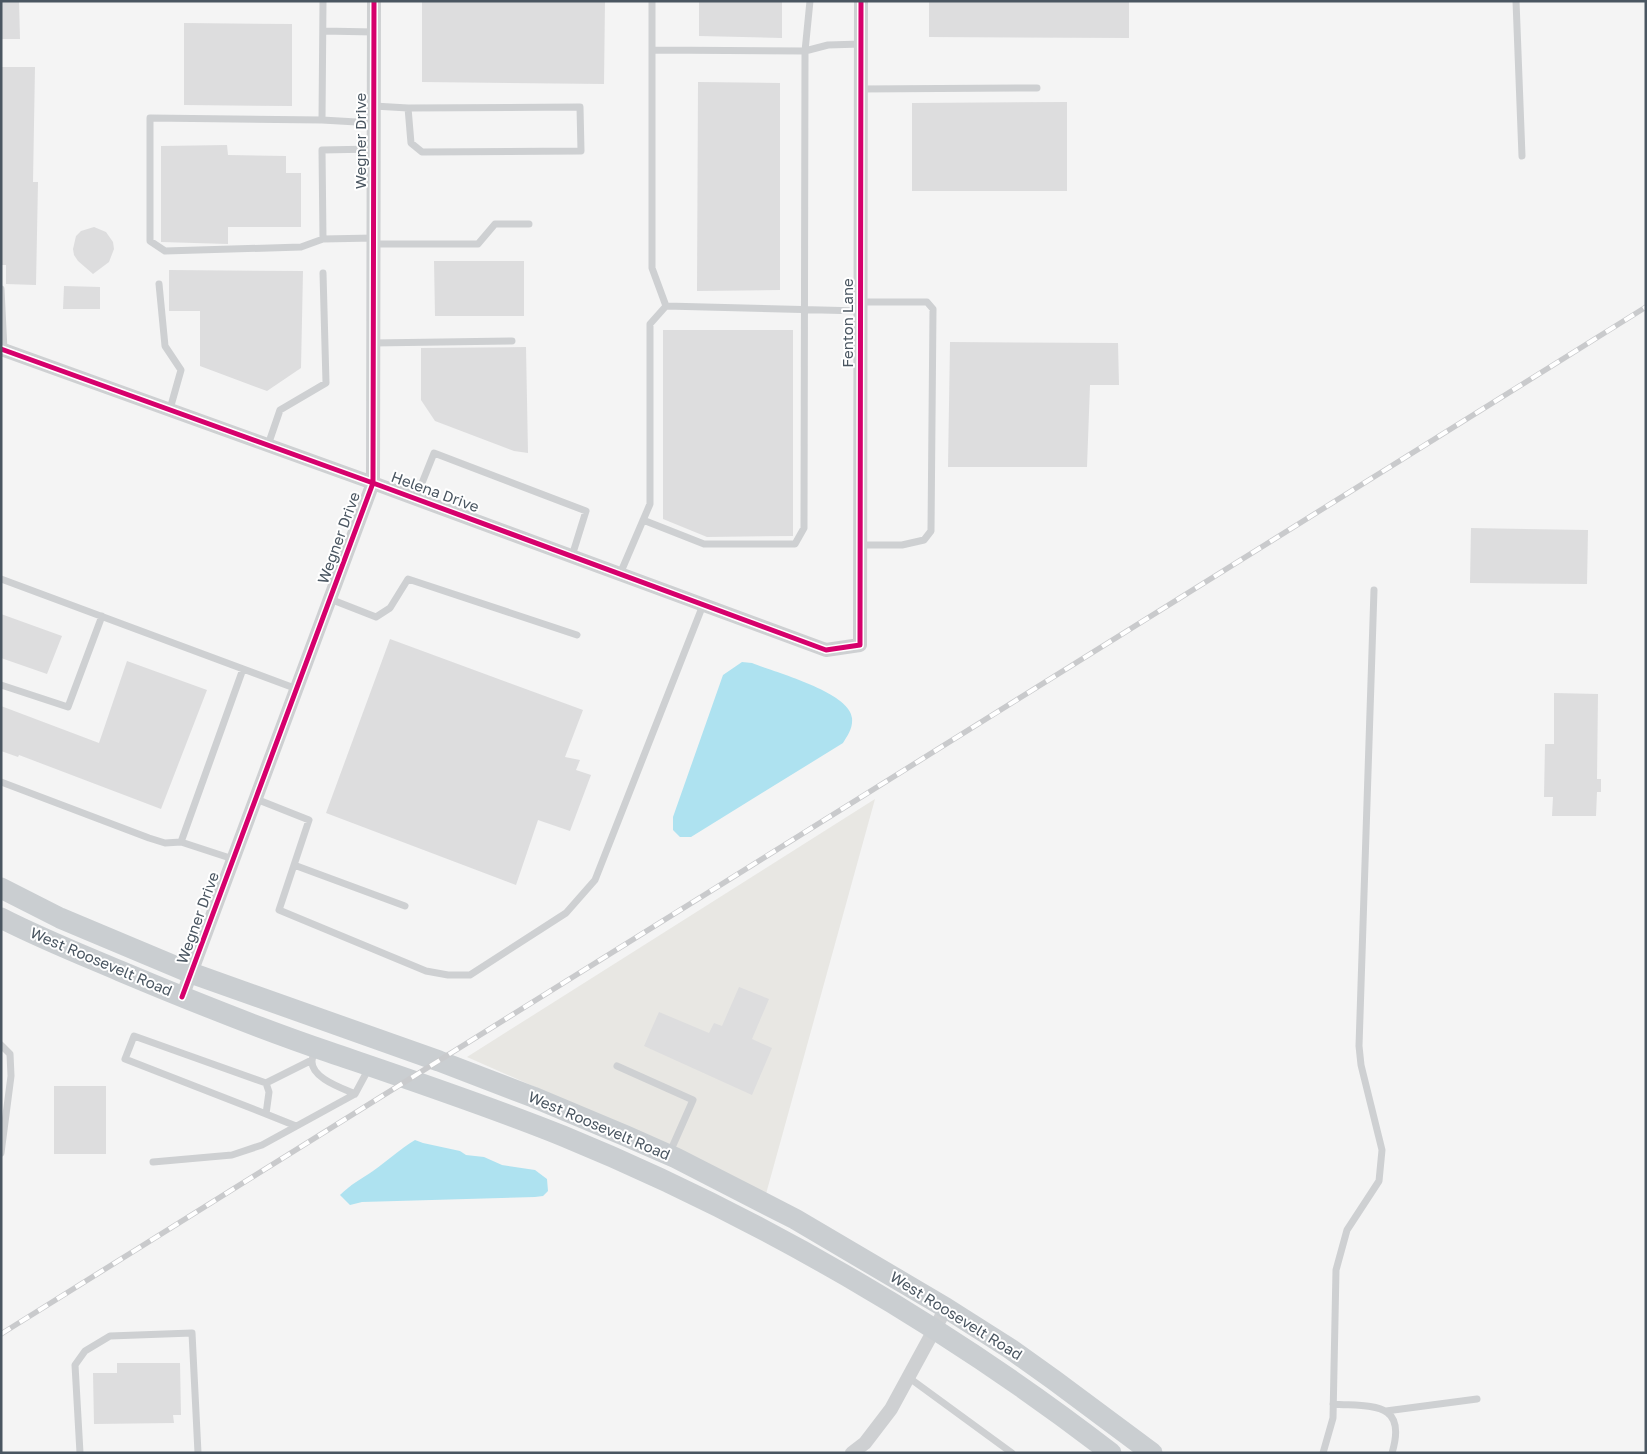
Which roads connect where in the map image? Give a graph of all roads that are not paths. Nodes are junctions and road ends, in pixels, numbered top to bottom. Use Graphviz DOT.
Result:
graph roads {
  1 [pos="323,1"];
  2 [pos="374,1"];
  3 [pos="652,1"];
  4 [pos="810,1"];
  5 [pos="862,1"];
  6 [pos="1516,1"];
  7 [pos="323,30"];
  8 [pos="374,32"];
  9 [pos="862,44"];
  10 [pos="652,50"];
  11 [pos="805,50"];
  12 [pos="1038,88"];
  13 [pos="861,89"];
  14 [pos="374,106"];
  15 [pos="408,108"];
  16 [pos="322,120"];
  17 [pos="374,123"];
  18 [pos="374,148"];
  19 [pos="1522,156"];
  20 [pos="529,224"];
  21 [pos="322,239"];
  22 [pos="374,241"];
  23 [pos="324,273"];
  24 [pos="159,284"];
  25 [pos="1,288"];
  26 [pos="666,306"];
  27 [pos="861,306"];
  28 [pos="805,309"];
  29 [pos="512,341"];
  30 [pos="373,343"];
  31 [pos="3,349"];
  32 [pos="170,410"];
  33 [pos="268,445"];
  34 [pos="373,483"];
  35 [pos="416,498"];
  36 [pos="643,520"];
  37 [pos="860,545"];
  38 [pos="572,556"];
  39 [pos="620,574"];
  40 [pos="1,579"];
  41 [pos="1374,590"];
  42 [pos="330,599"];
  43 [pos="703,605"];
  44 [pos="102,616"];
  45 [pos="577,635"];
  46 [pos="860,645"];
  47 [pos="243,670"];
  48 [pos="1,685"];
  49 [pos="296,689"];
  50 [pos="1,782"];
  51 [pos="256,799"];
  52 [pos="181,842"];
  53 [pos="233,859"];
  54 [pos="294,865"];
  55 [pos="1,888"];
  56 [pos="405,906"];
  57 [pos="1,918"];
  58 [pos="191,973"];
  59 [pos="182,997"];
  60 [pos="1,1045"];
  61 [pos="314,1054"];
  62 [pos="370,1065"];
  63 [pos="617,1066"];
  64 [pos="266,1083"];
  65 [pos="355,1094"];
  66 [pos="266,1114"];
  67 [pos="296,1126"];
  68 [pos="1,1153"];
  69 [pos="669,1155"];
  70 [pos="153,1162"];
  71 [pos="946,1308"];
  72 [pos="933,1330"];
  73 [pos="908,1377"];
  74 [pos="1477,1399"];
  75 [pos="1333,1404"];
  76 [pos="1386,1411"];
  77 [pos="80,1453"];
  78 [pos="198,1453"];
  79 [pos="852,1453"];
  80 [pos="1012,1453"];
  81 [pos="1111,1453"];
  82 [pos="1152,1453"];
  83 [pos="1323,1453"];
  84 [pos="1392,1453"];
  1 -- 7 [label="lane"];
  2 -- 8 [label="street, Wegner Drive"];
  3 -- 10 [label="lane"];
  4 -- 11 [label="lane"];
  5 -- 9 [label="street, Fenton Lane"];
  6 -- 19 [label="lane"];
  7 -- 8 [label="lane"];
  7 -- 16 [label="lane"];
  8 -- 14 [label="street, Wegner Drive"];
  9 -- 11 [label="lane"];
  9 -- 13 [label="street, Fenton Lane"];
  10 -- 11 [label="lane"];
  10 -- 26 [label="lane"];
  11 -- 28 [label="lane"];
  12 -- 13 [label="lane"];
  13 -- 27 [label="street, Fenton Lane"];
  14 -- 15 [label="lane"];
  14 -- 17 [label="street, Wegner Drive"];
  15 -- 15 [label="lane"];
  16 -- 17 [label="lane"];
  16 -- 21 [label="lane"];
  17 -- 18 [label="street, Wegner Drive"];
  18 -- 21 [label="lane"];
  18 -- 22 [label="street, Wegner Drive"];
  20 -- 22 [label="lane"];
  21 -- 22 [label="lane"];
  22 -- 30 [label="street, Wegner Drive"];
  23 -- 33 [label="lane"];
  24 -- 32 [label="lane"];
  25 -- 31 [label="lane"];
  26 -- 28 [label="lane"];
  26 -- 36 [label="lane"];
  27 -- 28 [label="lane"];
  27 -- 37 [label="street, Fenton Lane"];
  27 -- 37 [label="lane"];
  28 -- 36 [label="lane"];
  29 -- 30 [label="lane"];
  30 -- 34 [label="street, Wegner Drive"];
  31 -- 32 [label="street, Helena Drive"];
  32 -- 33 [label="street, Helena Drive"];
  33 -- 34 [label="street, Helena Drive"];
  34 -- 35 [label="street, Helena Drive"];
  34 -- 42 [label="street, Wegner Drive"];
  35 -- 38 [label="street, Helena Drive"];
  35 -- 38 [label="lane"];
  36 -- 39 [label="lane"];
  37 -- 46 [label="street, Fenton Lane"];
  38 -- 39 [label="street, Helena Drive"];
  39 -- 43 [label="street, Helena Drive"];
  40 -- 44 [label="lane"];
  41 -- 75 [label="lane"];
  42 -- 45 [label="lane"];
  42 -- 49 [label="street, Wegner Drive"];
  43 -- 46 [label="street, Helena Drive"];
  43 -- 54 [label="lane"];
  44 -- 47 [label="lane"];
  44 -- 48 [label="lane"];
  47 -- 49 [label="lane"];
  47 -- 52 [label="lane"];
  49 -- 51 [label="street, Wegner Drive"];
  50 -- 52 [label="lane"];
  51 -- 53 [label="street, Wegner Drive"];
  51 -- 54 [label="lane"];
  52 -- 53 [label="lane"];
  53 -- 58 [label="street, Wegner Drive"];
  54 -- 56 [label="lane"];
  55 -- 58 [label="main road, West Roosevelt Road"];
  57 -- 59 [label="main road, West Roosevelt Road"];
  58 -- 59 [label="street, Wegner Drive"];
  58 -- 69 [label="main road, West Roosevelt Road"];
  59 -- 61 [label="main road, West Roosevelt Road"];
  60 -- 68 [label="lane"];
  61 -- 62 [label="main road, West Roosevelt Road"];
  61 -- 64 [label="lane"];
  61 -- 65 [label="lane"];
  62 -- 65 [label="lane"];
  62 -- 72 [label="main road, West Roosevelt Road"];
  63 -- 69 [label="lane"];
  64 -- 66 [label="lane"];
  64 -- 66 [label="lane"];
  65 -- 67 [label="lane"];
  66 -- 67 [label="lane"];
  67 -- 70 [label="lane"];
  69 -- 71 [label="main road, West Roosevelt Road"];
  71 -- 72 [label="street"];
  71 -- 82 [label="main road, West Roosevelt Road"];
  72 -- 73 [label="street"];
  72 -- 81 [label="main road, West Roosevelt Road"];
  73 -- 79 [label="street"];
  73 -- 80 [label="lane"];
  74 -- 76 [label="lane"];
  75 -- 76 [label="lane"];
  75 -- 83 [label="lane"];
  76 -- 84 [label="lane"];
  77 -- 78 [label="lane"];
}
